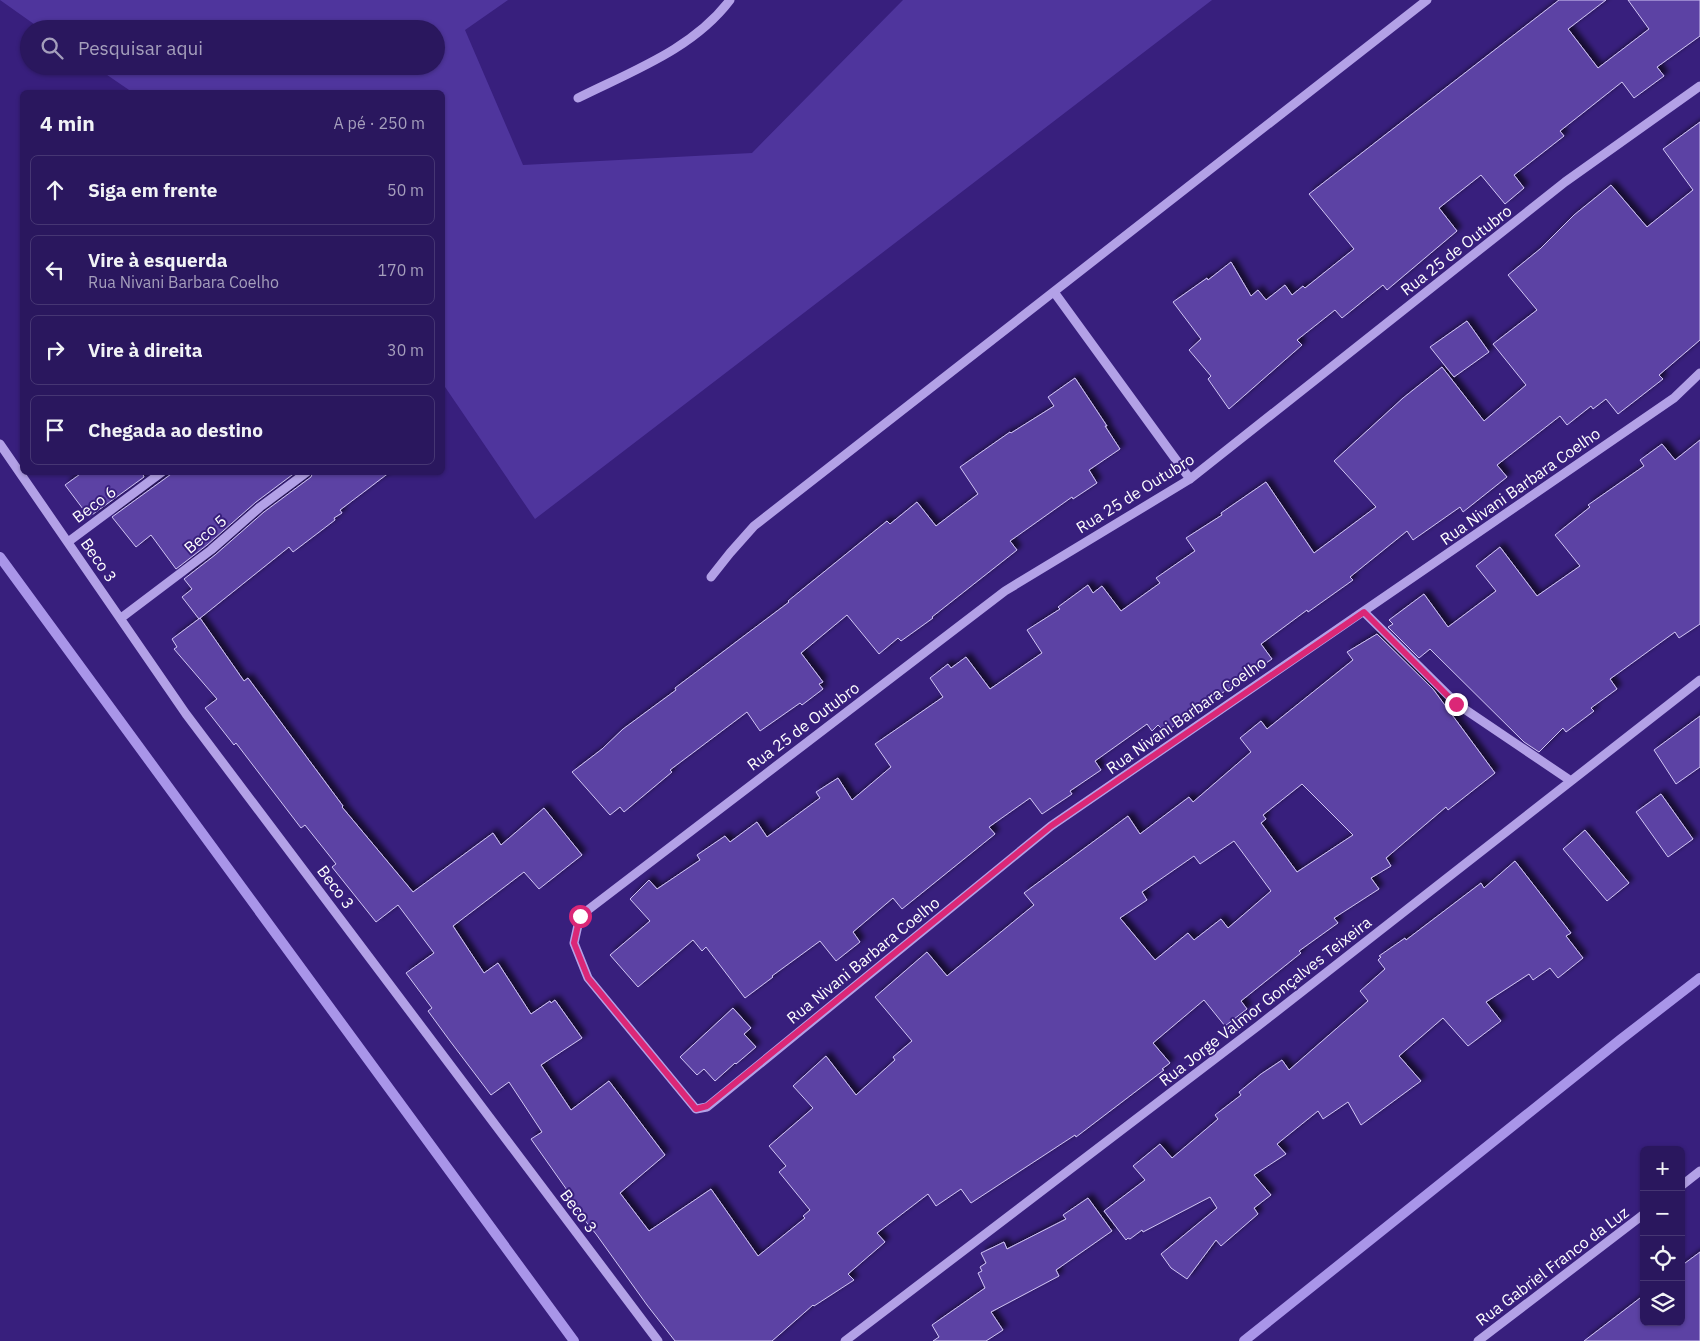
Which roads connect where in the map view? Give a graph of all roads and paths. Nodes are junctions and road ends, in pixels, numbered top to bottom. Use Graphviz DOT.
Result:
graph roads {
  1 [pos="730,0"];
  2 [pos="1427,0"];
  3 [pos="1700,86"];
  4 [pos="578,98"];
  5 [pos="1054,292"];
  6 [pos="1700,373"];
  7 [pos="0,444"];
  8 [pos="20,460"];
  9 [pos="14,465"];
  10 [pos="20,474"];
  11 [pos="21,475"];
  12 [pos="158,475"];
  13 [pos="303,475"];
  14 [pos="1190,479"];
  15 [pos="68,542"];
  16 [pos="711,578"];
  17 [pos="1364,612"];
  18 [pos="121,618"];
  19 [pos="1700,680"];
  20 [pos="1571,781"];
  21 [pos="707,1106"];
  22 [pos="1700,1171"];
  23 [pos="1685,1183"];
  24 [pos="1640,1217"];
  25 [pos="658,1341"];
  26 [pos="845,1341"];
  27 [pos="1478,1341"];
  1 -- 4 [label="street"];
  2 -- 5 [label="street"];
  3 -- 14 [label="street, Rua 25 de Outubro"];
  5 -- 14 [label="street"];
  5 -- 16 [label="street"];
  6 -- 17 [label="street, Rua Nivani Barbara Coelho"];
  7 -- 9 [label="street, Beco 3"];
  8 -- 9 [label="street"];
  9 -- 10 [label="street, Beco 3"];
  11 -- 15 [label="street, Beco 3"];
  12 -- 15 [label="street, Beco 6"];
  13 -- 18 [label="street, Beco 5"];
  14 -- 21 [label="street, Rua 25 de Outubro"];
  15 -- 18 [label="street, Beco 3"];
  17 -- 20 [label="street"];
  17 -- 21 [label="street, Rua Nivani Barbara Coelho"];
  18 -- 25 [label="street, Beco 3"];
  19 -- 20 [label="street, Rua Jorge Valmor Gonçalves Teixeira"];
  20 -- 26 [label="street, Rua Jorge Valmor Gonçalves Teixeira"];
  22 -- 23 [label="street"];
  24 -- 27 [label="street, Rua Gabriel Franco da Luz"];
}
